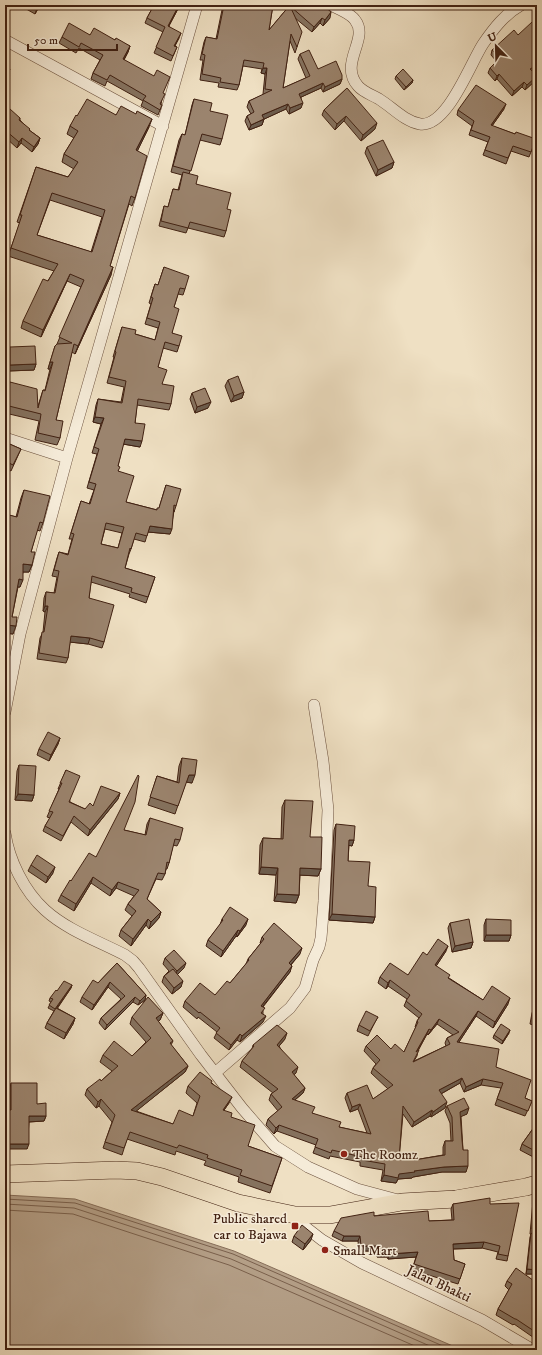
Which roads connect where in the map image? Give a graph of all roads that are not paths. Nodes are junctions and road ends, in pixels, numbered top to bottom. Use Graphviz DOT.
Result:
graph roads {
  1 [pos="197,5"];
  2 [pos="332,5"];
  3 [pos="521,5"];
  4 [pos="5,40"];
  5 [pos="163,126"];
  6 [pos="5,438"];
  7 [pos="67,458"];
  8 [pos="314,706"];
  9 [pos="5,712"];
  10 [pos="5,833"];
  11 [pos="215,1073"];
  12 [pos="5,1174"];
  13 [pos="537,1184"];
  14 [pos="402,1202"];
  15 [pos="295,1214"];
  16 [pos="533,1350"];
  1 -- 5 [label="street"];
  2 -- 3 [label="street"];
  4 -- 5 [label="street"];
  5 -- 7 [label="street"];
  6 -- 7 [label="street"];
  7 -- 9 [label="street"];
  8 -- 11 [label="street"];
  10 -- 11 [label="street"];
  11 -- 14 [label="street"];
  12 -- 15 [label="highway"];
  13 -- 14 [label="highway"];
  14 -- 15 [label="highway"];
  15 -- 16 [label="street, Jalan Bhakti"];
}
